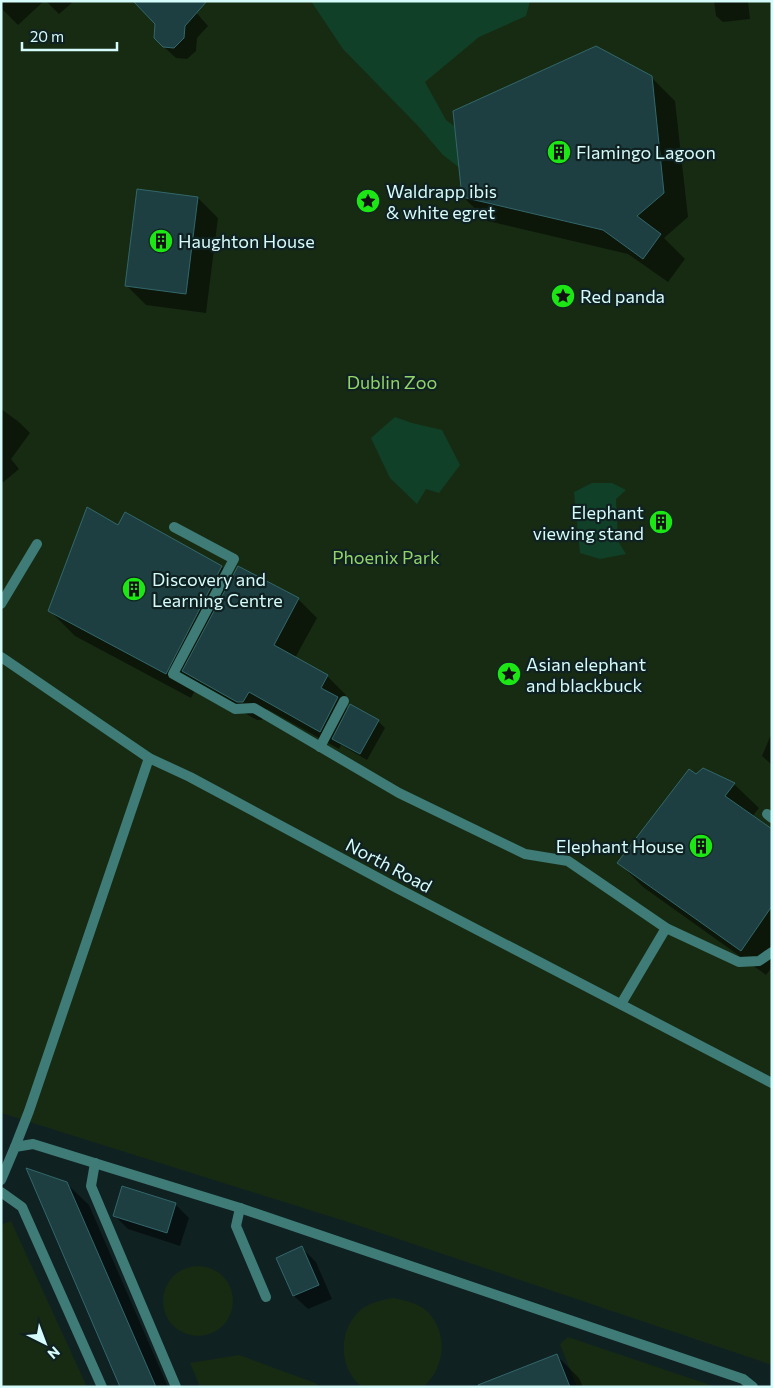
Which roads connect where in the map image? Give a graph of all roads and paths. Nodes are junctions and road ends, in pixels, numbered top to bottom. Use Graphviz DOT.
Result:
graph roads {
  1 [pos="174,527"];
  2 [pos="36,544"];
  3 [pos="1,604"];
  4 [pos="1,658"];
  5 [pos="344,701"];
  6 [pos="320,747"];
  7 [pos="149,758"];
  8 [pos="666,928"];
  9 [pos="772,952"];
  10 [pos="621,1004"];
  11 [pos="772,1084"];
  12 [pos="15,1147"];
  13 [pos="94,1163"];
  14 [pos="1,1180"];
  15 [pos="1,1192"];
  16 [pos="240,1208"];
  17 [pos="266,1297"];
  18 [pos="102,1387"];
  19 [pos="176,1387"];
  20 [pos="753,1387"];
  1 -- 6 [label="street"];
  2 -- 3 [label="street"];
  4 -- 7 [label="street, North Road"];
  5 -- 6 [label="street"];
  6 -- 8 [label="street"];
  7 -- 10 [label="street, North Road"];
  7 -- 12 [label="street"];
  8 -- 9 [label="street"];
  8 -- 10 [label="street"];
  10 -- 11 [label="street, North Road"];
  12 -- 13 [label="street"];
  12 -- 14 [label="street"];
  13 -- 16 [label="street"];
  13 -- 19 [label="street"];
  15 -- 18 [label="street"];
  16 -- 17 [label="street"];
  16 -- 20 [label="street"];
}
